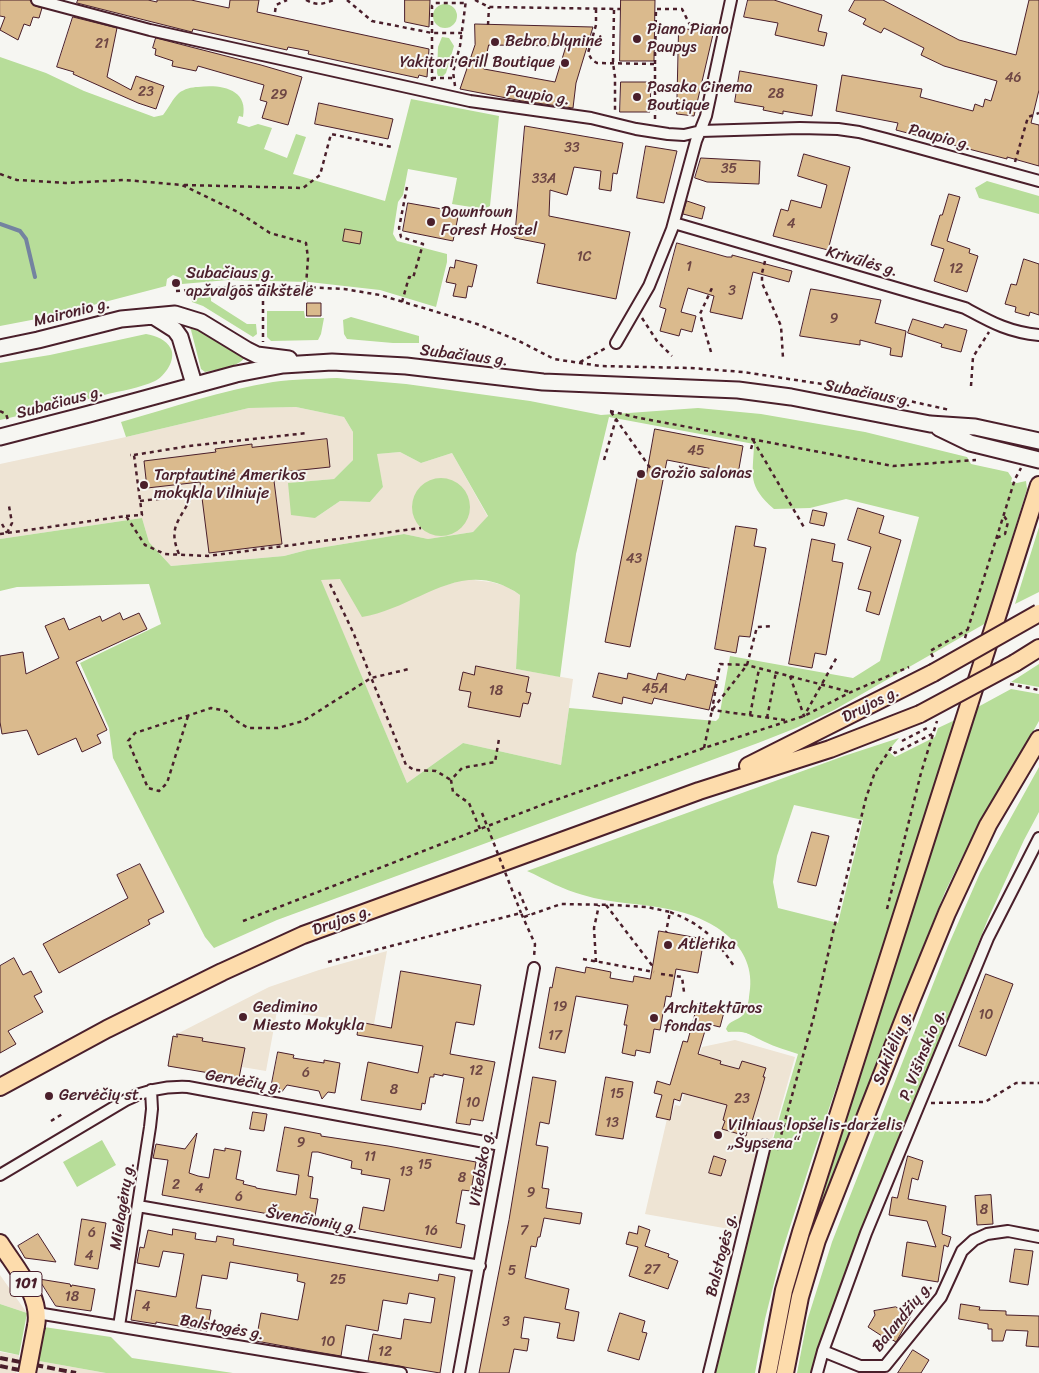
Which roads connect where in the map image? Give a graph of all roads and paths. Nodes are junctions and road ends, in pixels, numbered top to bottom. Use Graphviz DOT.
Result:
graph roads {
  1 [pos="37,0"];
  2 [pos="287,0"];
  3 [pos="306,0"];
  4 [pos="334,0"];
  5 [pos="347,0"];
  6 [pos="475,0"];
  7 [pos="731,0"];
  8 [pos="466,1"];
  9 [pos="489,7"];
  10 [pos="596,9"];
  11 [pos="614,9"];
  12 [pos="620,9"];
  13 [pos="275,12"];
  14 [pos="488,25"];
  15 [pos="712,26"];
  16 [pos="432,33"];
  17 [pos="462,34"];
  18 [pos="456,61"];
  19 [pos="613,63"];
  20 [pos="656,64"];
  21 [pos="468,65"];
  22 [pos="432,78"];
  23 [pos="454,78"];
  24 [pos="430,92"];
  25 [pos="452,97"];
  26 [pos="1039,113"];
  27 [pos="1032,116"];
  28 [pos="1039,118"];
  29 [pos="612,123"];
  30 [pos="701,131"];
  31 [pos="655,132"];
  32 [pos="392,147"];
  33 [pos="1012,173"];
  34 [pos="0,174"];
  35 [pos="1039,181"];
  36 [pos="182,185"];
  37 [pos="407,187"];
  38 [pos="674,223"];
  39 [pos="768,250"];
  40 [pos="263,285"];
  41 [pos="306,286"];
  42 [pos="712,288"];
  43 [pos="402,302"];
  44 [pos="636,308"];
  45 [pos="153,316"];
  46 [pos="994,324"];
  47 [pos="1039,335"];
  48 [pos="616,343"];
  49 [pos="264,346"];
  50 [pos="0,348"];
  51 [pos="711,352"];
  52 [pos="672,356"];
  53 [pos="783,358"];
  54 [pos="305,363"];
  55 [pos="578,363"];
  56 [pos="194,384"];
  57 [pos="971,386"];
  58 [pos="0,411"];
  59 [pos="6,414"];
  60 [pos="616,419"];
  61 [pos="930,424"];
  62 [pos="307,433"];
  63 [pos="0,437"];
  64 [pos="753,440"];
  65 [pos="1039,441"];
  66 [pos="752,449"];
  67 [pos="604,460"];
  68 [pos="976,460"];
  69 [pos="1039,460"];
  70 [pos="652,470"];
  71 [pos="1020,473"];
  72 [pos="1039,485"];
  73 [pos="140,501"];
  74 [pos="9,506"];
  75 [pos="126,516"];
  76 [pos="1004,516"];
  77 [pos="2,524"];
  78 [pos="422,528"];
  79 [pos="805,529"];
  80 [pos="7,533"];
  81 [pos="0,534"];
  82 [pos="996,538"];
  83 [pos="179,554"];
  84 [pos="330,584"];
  85 [pos="1039,614"];
  86 [pos="772,626"];
  87 [pos="967,630"];
  88 [pos="964,639"];
  89 [pos="1039,648"];
  90 [pos="837,657"];
  91 [pos="915,664"];
  92 [pos="747,665"];
  93 [pos="929,667"];
  94 [pos="409,669"];
  95 [pos="759,669"];
  96 [pos="776,672"];
  97 [pos="790,676"];
  98 [pos="370,678"];
  99 [pos="821,684"];
  100 [pos="1010,684"];
  101 [pos="1039,690"];
  102 [pos="851,692"];
  103 [pos="712,710"];
  104 [pos="750,715"];
  105 [pos="188,716"];
  106 [pos="804,716"];
  107 [pos="938,717"];
  108 [pos="767,718"];
  109 [pos="788,721"];
  110 [pos="932,734"];
  111 [pos="499,739"];
  112 [pos="1039,739"];
  113 [pos="704,748"];
  114 [pos="451,780"];
  115 [pos="699,791"];
  116 [pos="482,813"];
  117 [pos="480,829"];
  118 [pos="1039,838"];
  119 [pos="519,892"];
  120 [pos="599,904"];
  121 [pos="606,904"];
  122 [pos="670,912"];
  123 [pos="521,913"];
  124 [pos="528,915"];
  125 [pos="524,917"];
  126 [pos="886,917"];
  127 [pos="243,921"];
  128 [pos="666,932"];
  129 [pos="583,959"];
  130 [pos="328,962"];
  131 [pos="596,962"];
  132 [pos="734,966"];
  133 [pos="534,968"];
  134 [pos="654,968"];
  135 [pos="654,972"];
  136 [pos="661,974"];
  137 [pos="684,992"];
  138 [pos="1039,1083"];
  139 [pos="0,1087"];
  140 [pos="151,1090"];
  141 [pos="919,1104"];
  142 [pos="64,1113"];
  143 [pos="51,1121"];
  144 [pos="502,1144"];
  145 [pos="765,1145"];
  146 [pos="775,1156"];
  147 [pos="0,1175"];
  148 [pos="138,1206"];
  149 [pos="1039,1237"];
  150 [pos="0,1244"];
  151 [pos="480,1266"];
  152 [pos="37,1319"];
  153 [pos="119,1326"];
  154 [pos="823,1351"];
  155 [pos="887,1369"];
  156 [pos="27,1373"];
  157 [pos="401,1373"];
  158 [pos="460,1373"];
  159 [pos="709,1373"];
  160 [pos="768,1373"];
  161 [pos="786,1373"];
  162 [pos="817,1373"];
  1 -- 24 [label="street, Paupio g."];
  2 -- 13 [label="path"];
  3 -- 4 [label="path"];
  5 -- 16 [label="path"];
  6 -- 9 [label="path"];
  7 -- 30 [label="street"];
  8 -- 16 [label="path"];
  8 -- 17 [label="path"];
  9 -- 10 [label="path"];
  9 -- 14 [label="path"];
  10 -- 11 [label="path"];
  10 -- 19 [label="path"];
  11 -- 12 [label="path"];
  11 -- 19 [label="path"];
  15 -- 20 [label="path"];
  16 -- 17 [label="path"];
  16 -- 22 [label="path"];
  17 -- 18 [label="path"];
  18 -- 21 [label="path"];
  18 -- 23 [label="path"];
  19 -- 20 [label="path"];
  19 -- 29 [label="path"];
  20 -- 31 [label="path"];
  22 -- 23 [label="path"];
  22 -- 24 [label="path"];
  23 -- 25 [label="path"];
  24 -- 25 [label="street, Paupio g."];
  25 -- 29 [label="street, Paupio g."];
  26 -- 27 [label="path"];
  27 -- 28 [label="path"];
  27 -- 33 [label="path"];
  29 -- 31 [label="street, Paupio g."];
  30 -- 31 [label="street, Paupio g."];
  30 -- 33 [label="street, Paupio g."];
  30 -- 38 [label="street"];
  32 -- 36 [label="path"];
  33 -- 35 [label="street, Paupio g."];
  34 -- 36 [label="path"];
  36 -- 41 [label="path"];
  37 -- 43 [label="path"];
  38 -- 39 [label="street, Krivūlės g."];
  38 -- 44 [label="street"];
  39 -- 46 [label="street, Krivūlės g."];
  39 -- 53 [label="path"];
  40 -- 49 [label="path"];
  42 -- 51 [label="path"];
  44 -- 48 [label="street"];
  44 -- 52 [label="path"];
  45 -- 50 [label="main road, Maironio g."];
  45 -- 54 [label="main road, Maironio g."];
  45 -- 56 [label="main road"];
  46 -- 47 [label="street, Krivūlės g."];
  46 -- 57 [label="path"];
  48 -- 55 [label="path"];
  54 -- 56 [label="main road, Subačiaus g."];
  54 -- 61 [label="main road, Subačiaus g."];
  56 -- 63 [label="main road, Subačiaus g."];
  58 -- 59 [label="path"];
  60 -- 64 [label="path"];
  60 -- 67 [label="path"];
  60 -- 70 [label="path"];
  61 -- 65 [label="main road, Subačiaus g."];
  61 -- 69 [label="main road, Subačiaus g."];
  62 -- 73 [label="path"];
  64 -- 66 [label="path"];
  64 -- 68 [label="path"];
  64 -- 79 [label="path"];
  71 -- 76 [label="path"];
  72 -- 160 [label="main road"];
  73 -- 75 [label="path"];
  73 -- 83 [label="path"];
  74 -- 80 [label="path"];
  75 -- 80 [label="path"];
  75 -- 83 [label="path"];
  76 -- 82 [label="path"];
  76 -- 82 [label="path"];
  77 -- 80 [label="path"];
  78 -- 83 [label="path"];
  80 -- 81 [label="path"];
  82 -- 87 [label="path"];
  84 -- 98 [label="path"];
  85 -- 93 [label="main road, Drujos g., bridge"];
  86 -- 92 [label="path"];
  87 -- 88 [label="path"];
  87 -- 93 [label="path"];
  89 -- 115 [label="main road, Drujos g., bridge"];
  90 -- 99 [label="path"];
  91 -- 102 [label="path"];
  92 -- 95 [label="path"];
  92 -- 103 [label="path"];
  92 -- 103 [label="path"];
  93 -- 115 [label="main road, Drujos g."];
  94 -- 98 [label="path"];
  95 -- 96 [label="path"];
  95 -- 104 [label="path"];
  96 -- 97 [label="path"];
  96 -- 108 [label="path"];
  97 -- 99 [label="path"];
  97 -- 106 [label="path"];
  98 -- 105 [label="path"];
  98 -- 114 [label="path"];
  99 -- 102 [label="path"];
  99 -- 106 [label="path"];
  100 -- 101 [label="path"];
  102 -- 106 [label="path"];
  103 -- 104 [label="path"];
  103 -- 113 [label="path"];
  104 -- 108 [label="path"];
  105 -- 105 [label="path"];
  106 -- 109 [label="path"];
  107 -- 110 [label="path"];
  108 -- 109 [label="path"];
  109 -- 113 [label="path"];
  110 -- 126 [label="path"];
  110 -- 146 [label="path"];
  111 -- 114 [label="path"];
  112 -- 161 [label="main road, Sukilėlių g."];
  113 -- 117 [label="path"];
  114 -- 117 [label="path"];
  115 -- 139 [label="main road, Drujos g."];
  116 -- 123 [label="path, bridge"];
  117 -- 127 [label="path"];
  118 -- 141 [label="street, P. Višinskio g."];
  119 -- 124 [label="path"];
  120 -- 121 [label="path"];
  120 -- 124 [label="path"];
  120 -- 131 [label="path"];
  121 -- 122 [label="path"];
  121 -- 134 [label="path"];
  122 -- 128 [label="path"];
  122 -- 132 [label="path"];
  123 -- 125 [label="path"];
  123 -- 130 [label="path"];
  124 -- 125 [label="path"];
  125 -- 133 [label="path"];
  129 -- 131 [label="path"];
  131 -- 135 [label="path"];
  133 -- 144 [label="street, Vitebsko g."];
  136 -- 137 [label="path"];
  138 -- 141 [label="path"];
  140 -- 144 [label="street, Gervėčių g."];
  140 -- 147 [label="street, Gervėčių g."];
  140 -- 148 [label="street, Mielagėnų g."];
  141 -- 154 [label="street, P. Višinskio g."];
  142 -- 143 [label="path"];
  144 -- 151 [label="street, Vitebsko g."];
  145 -- 159 [label="street, Balstogės g."];
  148 -- 151 [label="street, Švenčionių g."];
  148 -- 153 [label="street, Mielagėnų g."];
  149 -- 155 [label="street, Balandžių g."];
  150 -- 152 [label="main road, 101"];
  151 -- 158 [label="street, Vitebsko g."];
  152 -- 153 [label="street, Balstogės g."];
  152 -- 156 [label="main road, bridge"];
  153 -- 157 [label="street, Balstogės g."];
  154 -- 155 [label="street, Balandžių g."];
  154 -- 162 [label="street, P. Višinskio g."];
}
